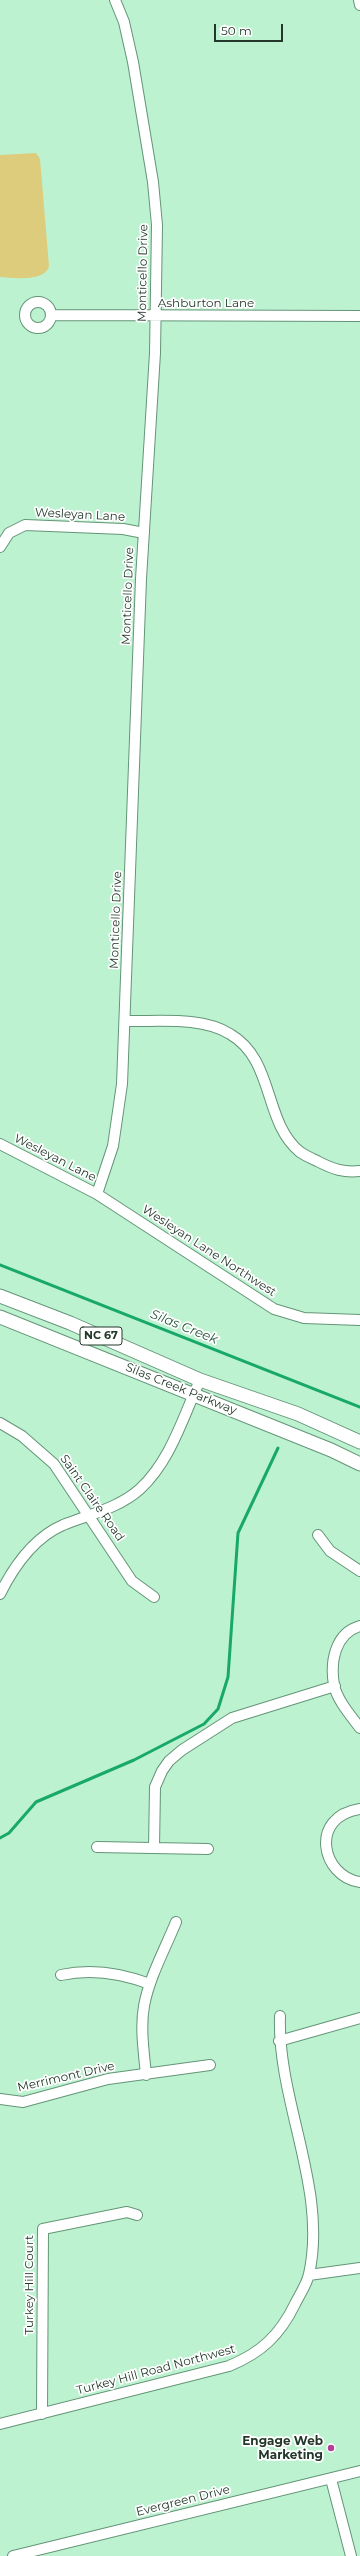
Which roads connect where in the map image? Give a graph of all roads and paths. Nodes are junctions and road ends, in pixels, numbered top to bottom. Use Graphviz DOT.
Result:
graph roads {
  1 [pos="115,0"];
  2 [pos="359,0"];
  3 [pos="360,5"];
  4 [pos="155,315"];
  5 [pos="52,316"];
  6 [pos="360,316"];
  7 [pos="144,533"];
  8 [pos="0,547"];
  9 [pos="125,1021"];
  10 [pos="0,1144"];
  11 [pos="360,1172"];
  12 [pos="97,1194"];
  13 [pos="0,1296"];
  14 [pos="0,1317"];
  15 [pos="360,1320"];
  16 [pos="200,1380"];
  17 [pos="193,1396"];
  18 [pos="0,1423"];
  19 [pos="360,1442"];
  20 [pos="360,1464"];
  21 [pos="90,1515"];
  22 [pos="318,1535"];
  23 [pos="360,1571"];
  24 [pos="0,1594"];
  25 [pos="154,1597"];
  26 [pos="360,1626"];
  27 [pos="334,1686"];
  28 [pos="360,1728"];
  29 [pos="360,1809"];
  30 [pos="97,1847"];
  31 [pos="154,1848"];
  32 [pos="208,1849"];
  33 [pos="360,1882"];
  34 [pos="176,1922"];
  35 [pos="61,1976"];
  36 [pos="150,1984"];
  37 [pos="280,2016"];
  38 [pos="360,2018"];
  39 [pos="279,2041"];
  40 [pos="210,2065"];
  41 [pos="146,2075"];
  42 [pos="0,2099"];
  43 [pos="137,2215"];
  44 [pos="360,2268"];
  45 [pos="309,2275"];
  46 [pos="42,2414"];
  47 [pos="0,2424"];
  48 [pos="360,2471"];
  49 [pos="331,2479"];
  50 [pos="13,2556"];
  51 [pos="351,2556"];
  1 -- 4 [label="street, Monticello Drive"];
  2 -- 3 [label="street"];
  4 -- 5 [label="street, Ashburton Lane"];
  4 -- 6 [label="street, Ashburton Lane"];
  4 -- 7 [label="street, Monticello Drive"];
  7 -- 8 [label="street, Wesleyan Lane"];
  7 -- 9 [label="street, Monticello Drive"];
  9 -- 11 [label="street"];
  9 -- 12 [label="street, Monticello Drive"];
  10 -- 12 [label="street, Wesleyan Lane"];
  12 -- 15 [label="street, Wesleyan Lane Northwest"];
  13 -- 16 [label="main road, Silas Creek Parkway / NC 67"];
  14 -- 17 [label="main road, Silas Creek Parkway / NC 67"];
  16 -- 17 [label="street"];
  16 -- 19 [label="main road, Silas Creek Parkway / NC 67"];
  17 -- 20 [label="main road, Silas Creek Parkway / NC 67"];
  17 -- 21 [label="street"];
  18 -- 21 [label="street, Saint Claire Road"];
  21 -- 24 [label="street"];
  21 -- 25 [label="street, Saint Claire Road"];
  22 -- 23 [label="street"];
  26 -- 27 [label="street"];
  27 -- 28 [label="street"];
  27 -- 31 [label="street"];
  29 -- 33 [label="street"];
  30 -- 31 [label="street"];
  31 -- 32 [label="street"];
  34 -- 36 [label="street"];
  35 -- 36 [label="street"];
  36 -- 41 [label="street"];
  37 -- 39 [label="street, Turkey Hill Road Northwest"];
  38 -- 39 [label="street"];
  39 -- 45 [label="street, Turkey Hill Road Northwest"];
  40 -- 41 [label="street, Merrimont Drive"];
  41 -- 42 [label="street, Merrimont Drive"];
  43 -- 46 [label="street, Turkey Hill Court"];
  44 -- 45 [label="street"];
  45 -- 46 [label="street, Turkey Hill Road Northwest"];
  46 -- 47 [label="street, Turkey Hill Road Northwest"];
  48 -- 49 [label="street, Evergreen Drive"];
  49 -- 50 [label="street, Evergreen Drive"];
  49 -- 51 [label="street"];
}
